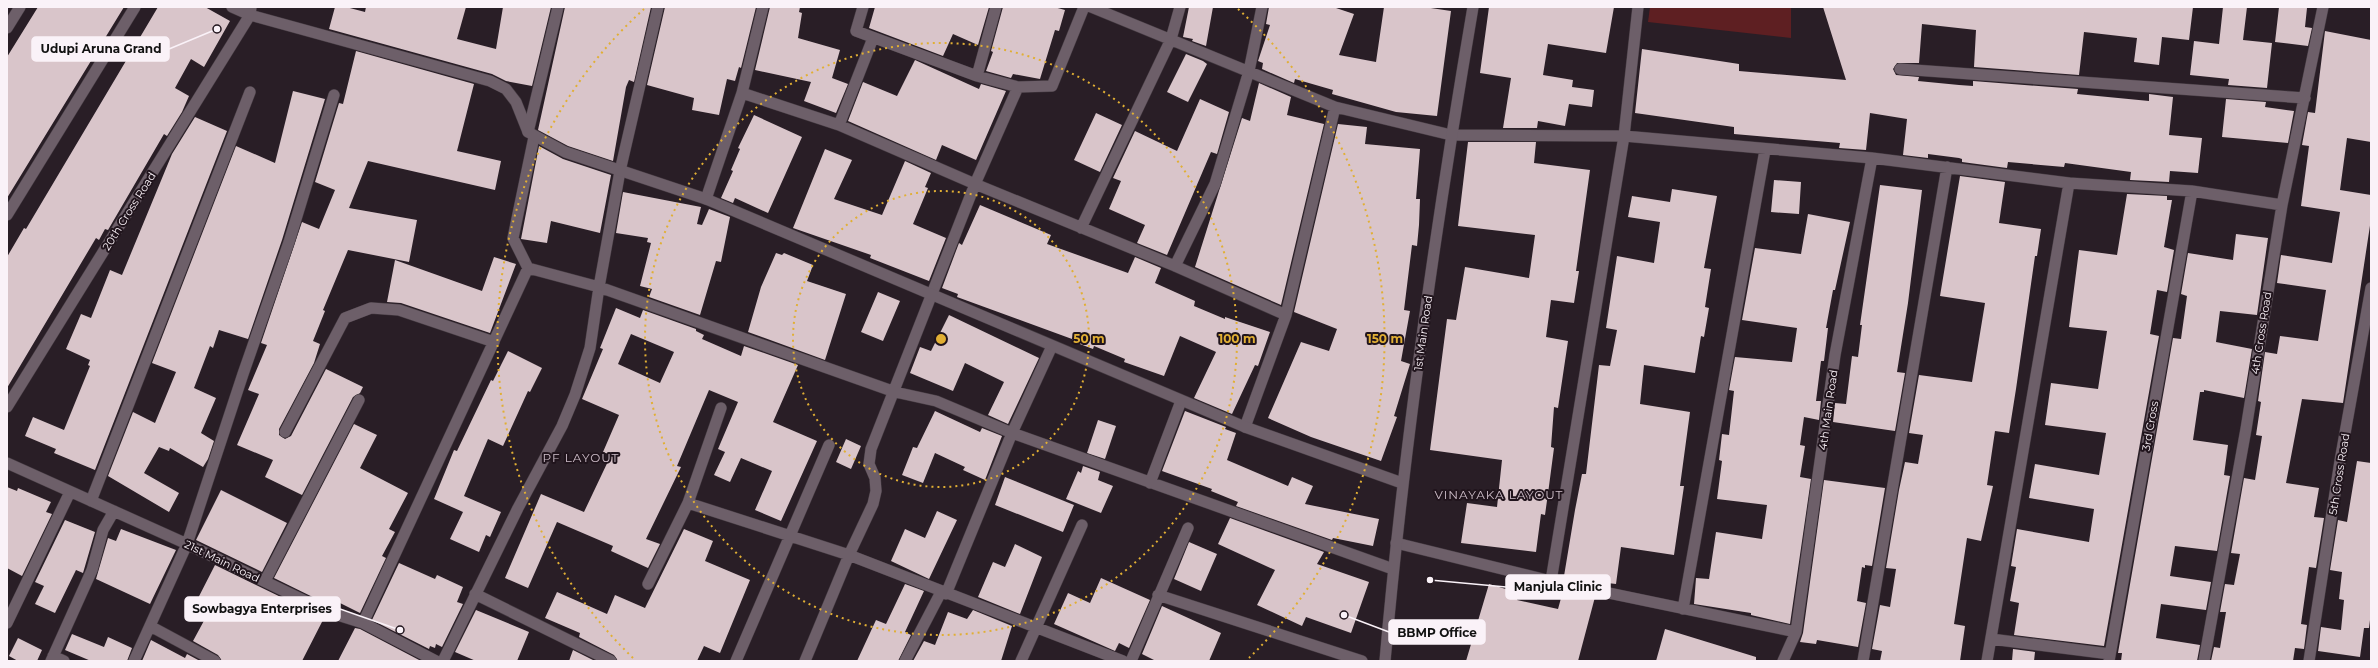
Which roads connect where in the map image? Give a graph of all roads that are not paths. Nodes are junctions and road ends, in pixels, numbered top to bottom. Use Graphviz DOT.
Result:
graph roads {
  1 [pos="20,7"];
  2 [pos="135,7"];
  3 [pos="232,7"];
  4 [pos="558,7"];
  5 [pos="658,7"];
  6 [pos="763,7"];
  7 [pos="863,7"];
  8 [pos="996,7"];
  9 [pos="1084,7"];
  10 [pos="1091,7"];
  11 [pos="1180,7"];
  12 [pos="1262,7"];
  13 [pos="1473,7"];
  14 [pos="1638,7"];
  15 [pos="2323,7"];
  16 [pos="250,11"];
  17 [pos="7,28"];
  18 [pos="873,38"];
  19 [pos="1171,39"];
  20 [pos="1900,69"];
  21 [pos="1249,71"];
  22 [pos="977,76"];
  23 [pos="1018,87"];
  24 [pos="250,92"];
  25 [pos="742,93"];
  26 [pos="334,94"];
  27 [pos="2304,98"];
  28 [pos="1335,107"];
  29 [pos="839,125"];
  30 [pos="531,134"];
  31 [pos="1451,135"];
  32 [pos="1624,136"];
  33 [pos="1765,150"];
  34 [pos="1872,158"];
  35 [pos="1947,168"];
  36 [pos="620,171"];
  37 [pos="2069,183"];
  38 [pos="975,184"];
  39 [pos="2192,191"];
  40 [pos="706,199"];
  41 [pos="2282,205"];
  42 [pos="7,215"];
  43 [pos="1081,228"];
  44 [pos="1175,266"];
  45 [pos="528,268"];
  46 [pos="599,287"];
  47 [pos="2371,288"];
  48 [pos="933,294"];
  49 [pos="1286,315"];
  50 [pos="494,342"];
  51 [pos="1052,346"];
  52 [pos="895,392"];
  53 [pos="359,400"];
  54 [pos="1181,401"];
  55 [pos="7,407"];
  56 [pos="721,408"];
  57 [pos="1245,427"];
  58 [pos="285,432"];
  59 [pos="1012,433"];
  60 [pos="829,445"];
  61 [pos="7,463"];
  62 [pos="1150,483"];
  63 [pos="1402,483"];
  64 [pos="70,492"];
  65 [pos="91,501"];
  66 [pos="688,503"];
  67 [pos="114,511"];
  68 [pos="1082,525"];
  69 [pos="1188,528"];
  70 [pos="789,536"];
  71 [pos="1396,543"];
  72 [pos="187,544"];
  73 [pos="849,555"];
  74 [pos="1393,569"];
  75 [pos="1551,581"];
  76 [pos="265,582"];
  77 [pos="648,584"];
  78 [pos="943,593"];
  79 [pos="475,594"];
  80 [pos="1158,595"];
  81 [pos="1683,609"];
  82 [pos="7,623"];
  83 [pos="363,623"];
  84 [pos="150,626"];
  85 [pos="1035,628"];
  86 [pos="1796,632"];
  87 [pos="1991,639"];
  88 [pos="2109,657"];
  89 [pos="52,658"];
  90 [pos="64,661"];
  91 [pos="134,661"];
  92 [pos="215,661"];
  93 [pos="436,661"];
  94 [pos="443,661"];
  95 [pos="611,661"];
  96 [pos="736,661"];
  97 [pos="806,661"];
  98 [pos="905,661"];
  99 [pos="1022,661"];
  100 [pos="1123,661"];
  101 [pos="1131,661"];
  102 [pos="1362,661"];
  103 [pos="1385,661"];
  104 [pos="1783,661"];
  105 [pos="1863,661"];
  106 [pos="1987,661"];
  107 [pos="2204,661"];
  108 [pos="2309,661"];
  1 -- 17 [label="street"];
  2 -- 42 [label="street"];
  3 -- 16 [label="street"];
  4 -- 30 [label="street"];
  5 -- 36 [label="street"];
  6 -- 25 [label="street"];
  7 -- 18 [label="street"];
  8 -- 22 [label="street"];
  9 -- 23 [label="street"];
  10 -- 19 [label="street"];
  11 -- 19 [label="street"];
  12 -- 21 [label="street"];
  13 -- 31 [label="street, 1st Main Road"];
  14 -- 32 [label="street"];
  15 -- 27 [label="street, 4th Cross Road"];
  16 -- 30 [label="street"];
  16 -- 55 [label="street, 20th Cross Road"];
  18 -- 22 [label="street"];
  18 -- 29 [label="street"];
  19 -- 21 [label="street"];
  19 -- 43 [label="street"];
  20 -- 27 [label="street"];
  21 -- 28 [label="street"];
  21 -- 44 [label="street"];
  22 -- 23 [label="street"];
  23 -- 38 [label="street"];
  24 -- 65 [label="street"];
  25 -- 29 [label="street"];
  25 -- 40 [label="street"];
  26 -- 72 [label="street"];
  27 -- 41 [label="street, 4th Cross Road"];
  28 -- 31 [label="street"];
  28 -- 49 [label="street"];
  29 -- 38 [label="street"];
  30 -- 36 [label="street"];
  30 -- 45 [label="street"];
  31 -- 32 [label="street"];
  31 -- 63 [label="street, 1st Main Road"];
  32 -- 33 [label="street"];
  32 -- 75 [label="street"];
  33 -- 34 [label="street"];
  33 -- 81 [label="street"];
  34 -- 35 [label="street"];
  34 -- 86 [label="street, 4th Main Road"];
  35 -- 37 [label="street"];
  35 -- 105 [label="street"];
  36 -- 40 [label="street"];
  36 -- 46 [label="street"];
  37 -- 39 [label="street"];
  37 -- 87 [label="street"];
  38 -- 43 [label="street"];
  38 -- 48 [label="street"];
  39 -- 41 [label="street"];
  39 -- 88 [label="street, 3rd Cross"];
  40 -- 48 [label="street"];
  41 -- 107 [label="street, 4th Cross Road"];
  43 -- 44 [label="street"];
  44 -- 49 [label="street"];
  45 -- 46 [label="street"];
  45 -- 50 [label="street"];
  46 -- 52 [label="street"];
  46 -- 79 [label="street"];
  47 -- 108 [label="street, 5th Cross Road"];
  48 -- 51 [label="street"];
  48 -- 52 [label="street"];
  49 -- 57 [label="street"];
  50 -- 58 [label="street"];
  50 -- 83 [label="street"];
  51 -- 54 [label="street"];
  51 -- 59 [label="street"];
  52 -- 59 [label="street"];
  52 -- 73 [label="street"];
  53 -- 76 [label="street"];
  54 -- 57 [label="street"];
  54 -- 62 [label="street"];
  56 -- 66 [label="street"];
  57 -- 63 [label="street"];
  59 -- 62 [label="street"];
  59 -- 78 [label="street"];
  60 -- 70 [label="street"];
  61 -- 64 [label="street, 21st Main Road"];
  62 -- 74 [label="street"];
  63 -- 71 [label="street, 1st Main Road"];
  64 -- 65 [label="street, 21st Main Road"];
  64 -- 82 [label="street"];
  65 -- 67 [label="street, 21st Main Road"];
  66 -- 70 [label="street"];
  66 -- 77 [label="street"];
  67 -- 72 [label="street, 21st Main Road"];
  67 -- 89 [label="street"];
  68 -- 85 [label="street"];
  69 -- 80 [label="street"];
  70 -- 73 [label="street"];
  70 -- 96 [label="street"];
  71 -- 74 [label="street, 1st Main Road"];
  71 -- 75 [label="street"];
  72 -- 76 [label="street, 21st Main Road"];
  72 -- 84 [label="street"];
  73 -- 78 [label="street"];
  73 -- 97 [label="street"];
  74 -- 103 [label="street, 1st Main Road"];
  75 -- 81 [label="street"];
  76 -- 83 [label="street, 21st Main Road"];
  78 -- 85 [label="street"];
  78 -- 98 [label="street"];
  79 -- 94 [label="street"];
  79 -- 95 [label="street"];
  80 -- 101 [label="street"];
  80 -- 102 [label="street"];
  81 -- 86 [label="street"];
  83 -- 93 [label="street, 21st Main Road"];
  84 -- 91 [label="street"];
  84 -- 92 [label="street"];
  85 -- 99 [label="street"];
  85 -- 100 [label="street"];
  86 -- 104 [label="street, 4th Main Road"];
  87 -- 88 [label="street"];
  87 -- 106 [label="street"];
  89 -- 90 [label="street"];
}
